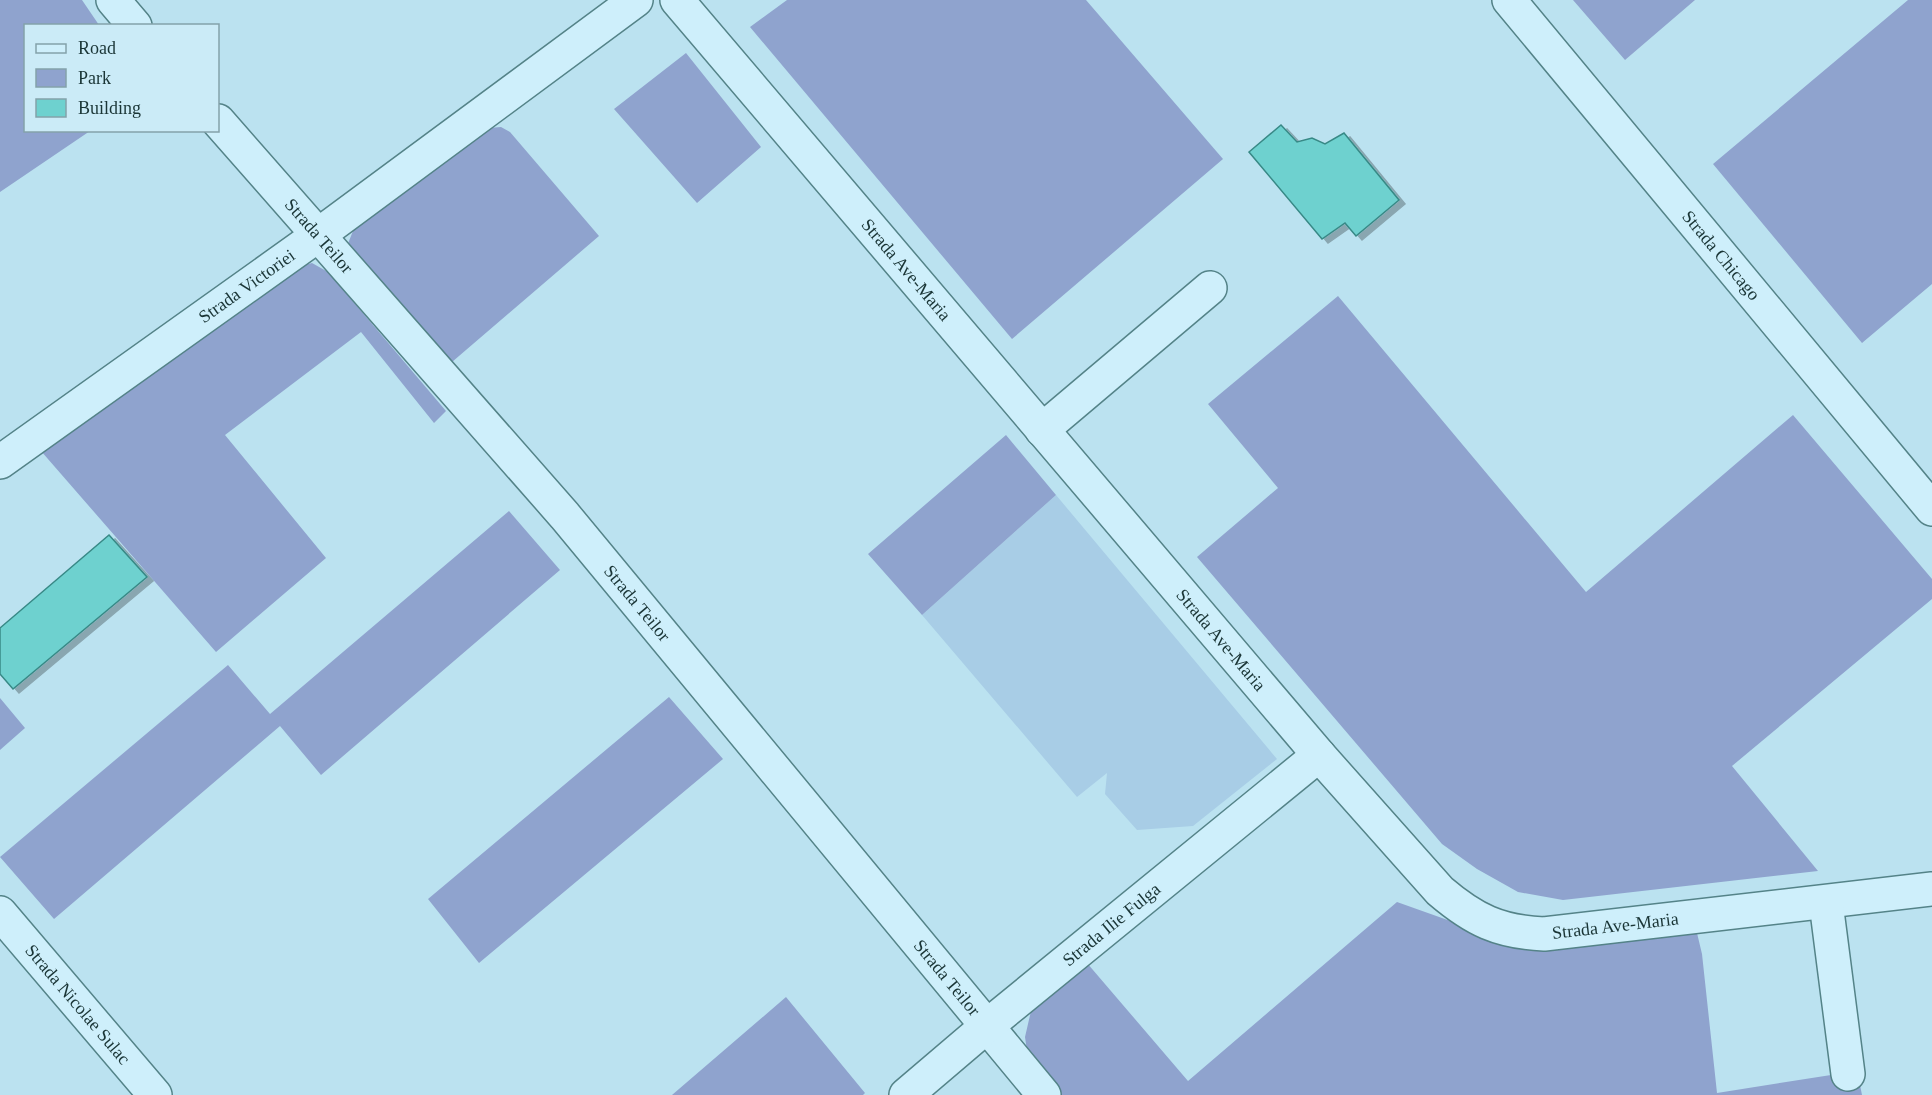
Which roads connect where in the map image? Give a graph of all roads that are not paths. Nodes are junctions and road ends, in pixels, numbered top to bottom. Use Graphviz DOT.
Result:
graph roads {
  1 [pos="113,0"];
  2 [pos="636,0"];
  3 [pos="677,0"];
  4 [pos="1509,0"];
  5 [pos="133,24"];
  6 [pos="219,122"];
  7 [pos="317,236"];
  8 [pos="1210,288"];
  9 [pos="1042,430"];
  10 [pos="0,462"];
  11 [pos="1932,509"];
  12 [pos="1319,755"];
  13 [pos="1932,889"];
  14 [pos="1826,903"];
  15 [pos="0,913"];
  16 [pos="987,1026"];
  17 [pos="1848,1074"];
  18 [pos="155,1095"];
  19 [pos="906,1095"];
  20 [pos="1044,1095"];
  1 -- 5 [label="street"];
  2 -- 7 [label="street, Strada Victoriei"];
  3 -- 9 [label="street, Strada Ave-Maria"];
  4 -- 11 [label="street, Strada Chicago"];
  6 -- 7 [label="street, Strada Teilor"];
  7 -- 10 [label="street, Strada Victoriei"];
  7 -- 16 [label="street, Strada Teilor"];
  8 -- 9 [label="street"];
  9 -- 12 [label="street, Strada Ave-Maria"];
  12 -- 14 [label="street, Strada Ave-Maria"];
  12 -- 16 [label="street, Strada Ilie Fulga"];
  13 -- 14 [label="street, Strada Ave-Maria"];
  14 -- 17 [label="street"];
  15 -- 18 [label="street, Strada Nicolae Sulac"];
  16 -- 19 [label="street, Strada Ilie Fulga"];
  16 -- 20 [label="street, Strada Teilor"];
}
